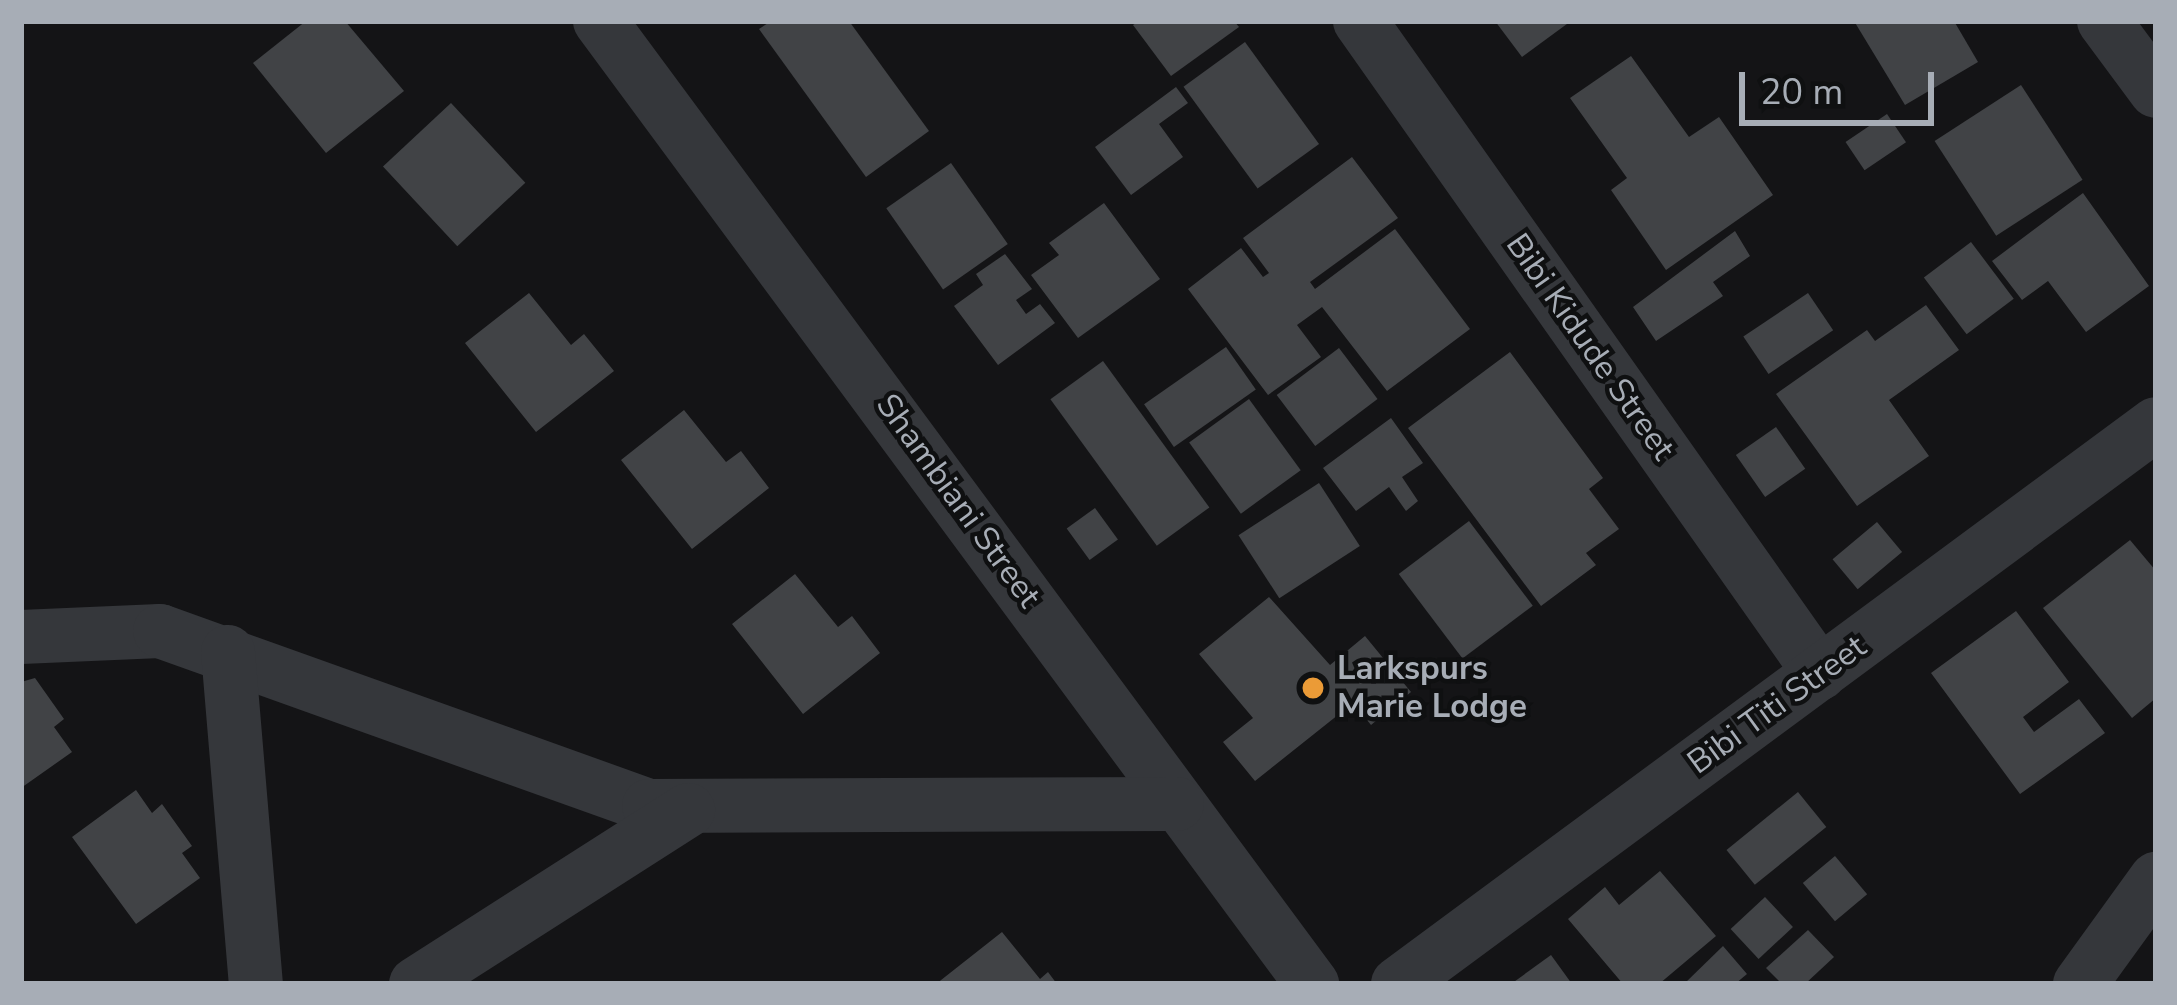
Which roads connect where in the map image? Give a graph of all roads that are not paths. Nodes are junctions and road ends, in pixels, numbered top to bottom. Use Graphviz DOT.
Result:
graph roads {
  1 [pos="600,21"];
  2 [pos="1360,21"];
  3 [pos="2104,21"];
  4 [pos="2156,91"];
  5 [pos="2156,424"];
  6 [pos="21,637"];
  7 [pos="228,652"];
  8 [pos="1820,673"];
  9 [pos="1177,804"];
  10 [pos="688,810"];
  11 [pos="2156,879"];
  12 [pos="256,984"];
  13 [pos="416,984"];
  14 [pos="1312,984"];
  15 [pos="1398,984"];
  16 [pos="2080,984"];
  1 -- 9 [label="street, Shambiani Street"];
  2 -- 8 [label="street, Bibi Kidude Street"];
  3 -- 4 [label="street"];
  5 -- 8 [label="street, Bibi Titi Street"];
  6 -- 7 [label="street"];
  7 -- 10 [label="street"];
  7 -- 12 [label="street"];
  8 -- 15 [label="street, Bibi Titi Street"];
  9 -- 10 [label="street"];
  9 -- 14 [label="street, Shambiani Street"];
  10 -- 13 [label="street"];
  11 -- 16 [label="street"];
}
